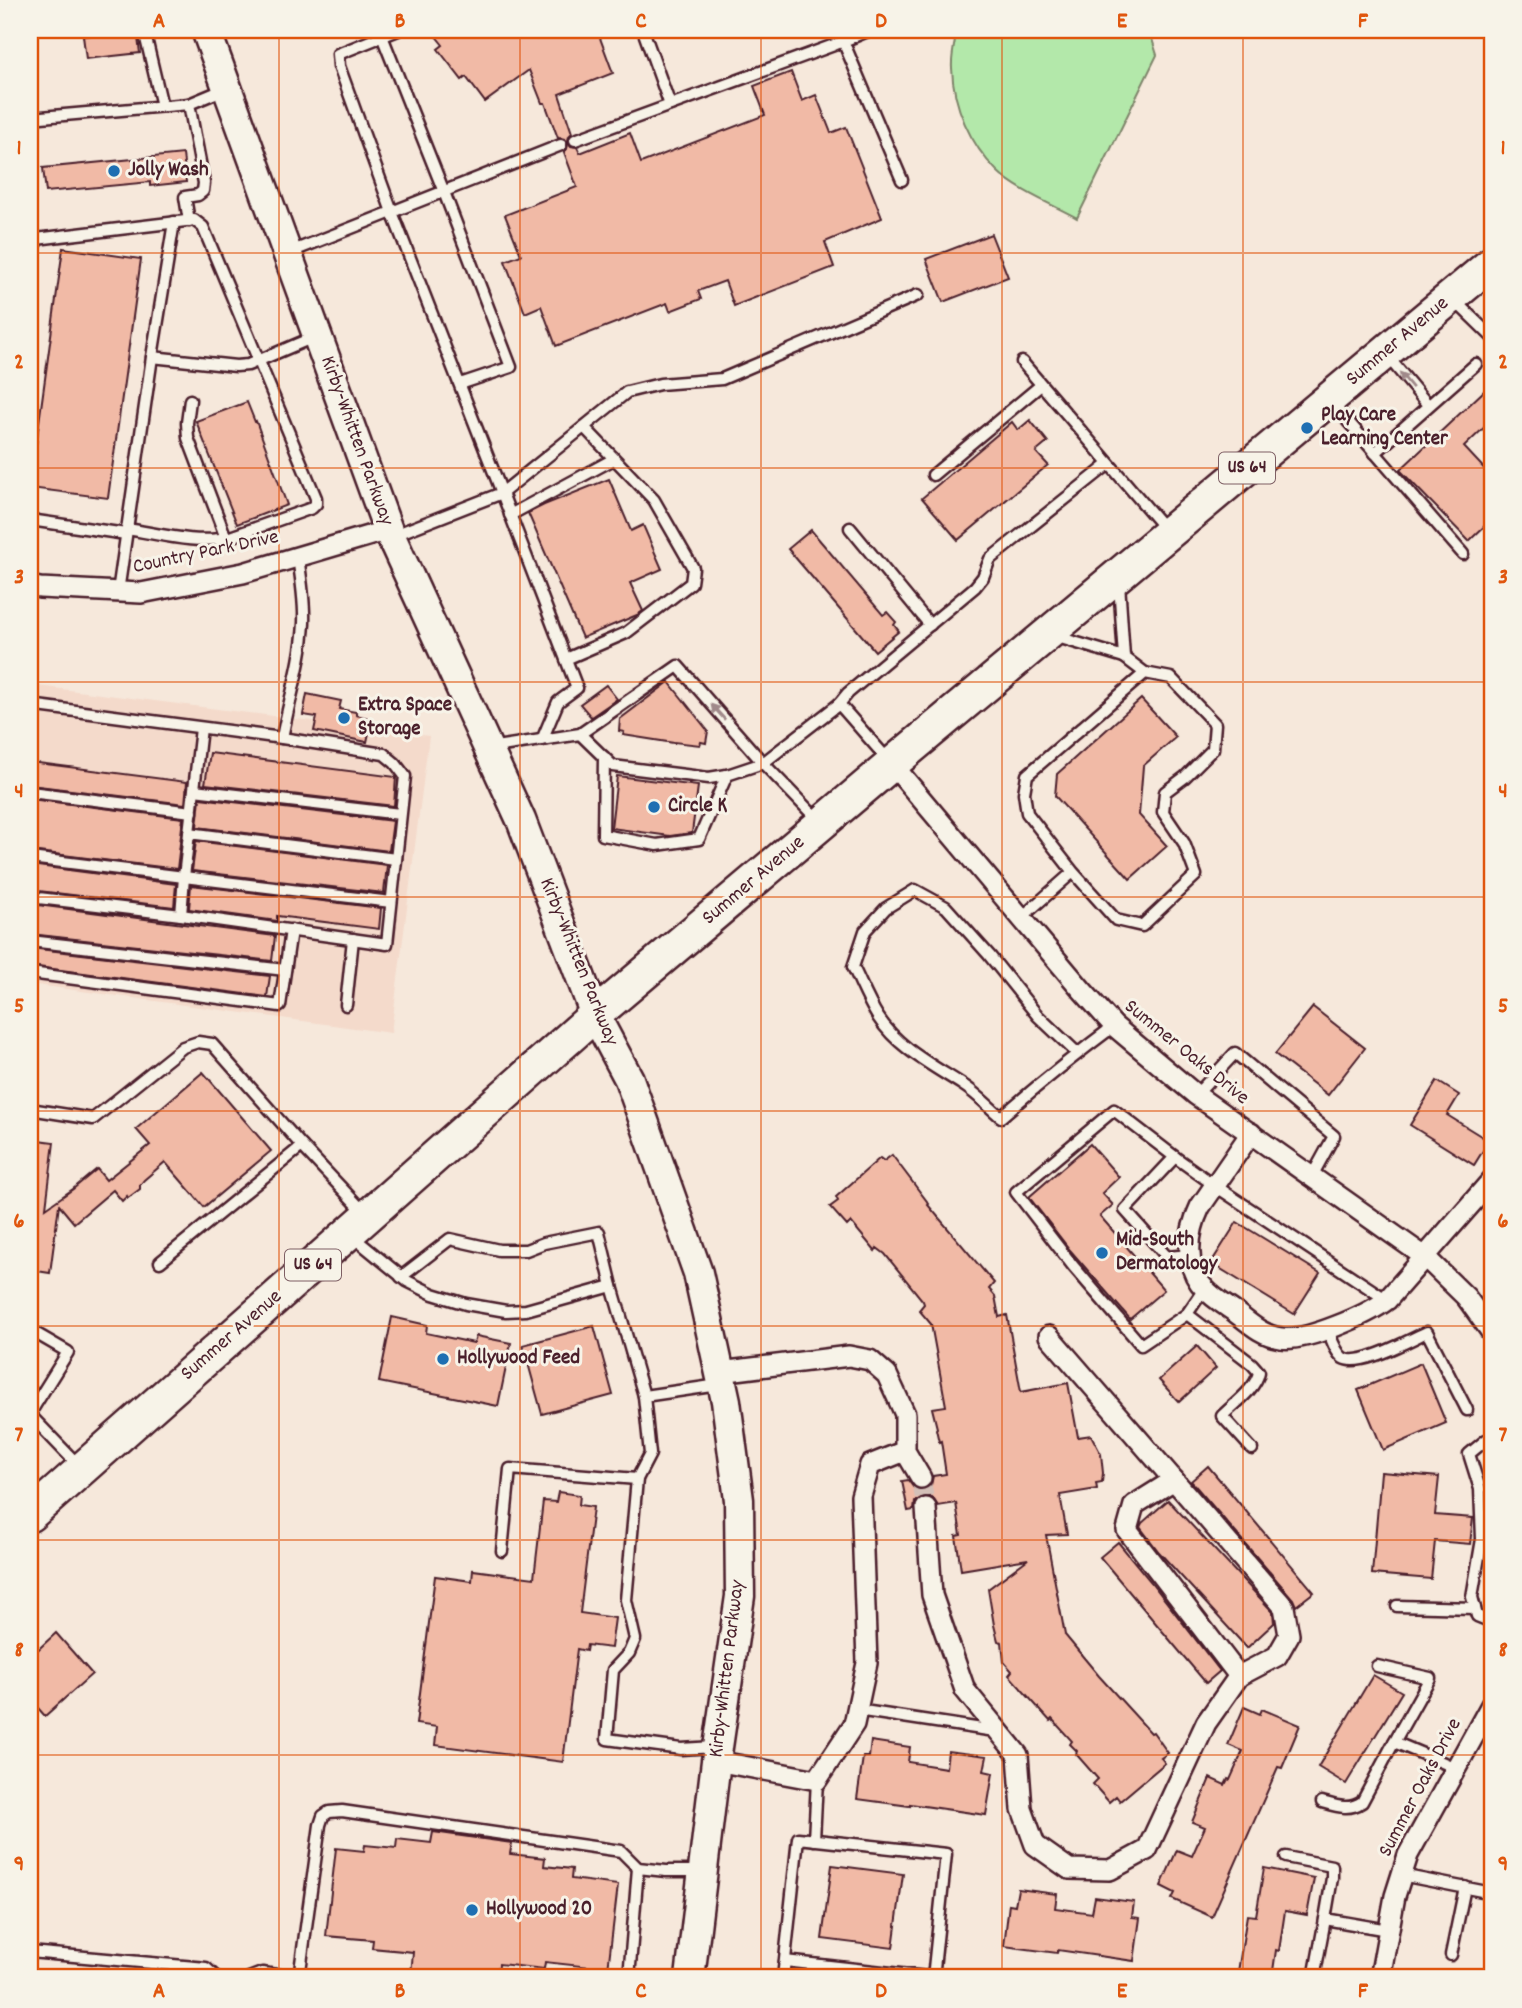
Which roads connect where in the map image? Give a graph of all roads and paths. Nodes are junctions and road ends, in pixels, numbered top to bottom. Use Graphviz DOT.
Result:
graph roads {
  1 [pos="144,30"];
  2 [pos="206,30"];
  3 [pos="398,30"];
  4 [pos="643,30"];
  5 [pos="870,30"];
  6 [pos="379,33"];
  7 [pos="843,41"];
  8 [pos="227,88"];
  9 [pos="189,104"];
  10 [pos="670,105"];
  11 [pos="162,106"];
  12 [pos="30,118"];
  13 [pos="575,140"];
  14 [pos="561,145"];
  15 [pos="902,180"];
  16 [pos="444,192"];
  17 [pos="392,212"];
  18 [pos="189,220"];
  19 [pos="174,222"];
  20 [pos="287,253"];
  21 [pos="31,257"];
  22 [pos="1492,263"];
  23 [pos="30,277"];
  24 [pos="918,295"];
  25 [pos="1451,297"];
  26 [pos="318,336"];
  27 [pos="1492,337"];
  28 [pos="1385,354"];
  29 [pos="152,357"];
  30 [pos="261,361"];
  31 [pos="1022,362"];
  32 [pos="1476,364"];
  33 [pos="460,384"];
  34 [pos="1041,385"];
  35 [pos="190,400"];
  36 [pos="1329,400"];
  37 [pos="1428,405"];
  38 [pos="584,427"];
  39 [pos="1375,453"];
  40 [pos="614,459"];
  41 [pos="1109,464"];
  42 [pos="933,475"];
  43 [pos="502,493"];
  44 [pos="510,515"];
  45 [pos="30,518"];
  46 [pos="850,528"];
  47 [pos="127,531"];
  48 [pos="390,533"];
  49 [pos="1168,534"];
  50 [pos="226,538"];
  51 [pos="1462,554"];
  52 [pos="298,557"];
  53 [pos="1119,575"];
  54 [pos="30,586"];
  55 [pos="118,592"];
  56 [pos="930,625"];
  57 [pos="1047,634"];
  58 [pos="1124,657"];
  59 [pos="566,659"];
  60 [pos="1145,673"];
  61 [pos="839,704"];
  62 [pos="30,705"];
  63 [pos="201,728"];
  64 [pos="580,734"];
  65 [pos="282,738"];
  66 [pos="542,740"];
  67 [pos="489,748"];
  68 [pos="604,757"];
  69 [pos="763,763"];
  70 [pos="891,764"];
  71 [pos="727,775"];
  72 [pos="194,790"];
  73 [pos="30,792"];
  74 [pos="192,812"];
  75 [pos="400,814"];
  76 [pos="821,824"];
  77 [pos="189,833"];
  78 [pos="30,858"];
  79 [pos="396,859"];
  80 [pos="1073,872"];
  81 [pos="184,877"];
  82 [pos="30,897"];
  83 [pos="391,902"];
  84 [pos="181,915"];
  85 [pos="1021,918"];
  86 [pos="291,930"];
  87 [pos="353,939"];
  88 [pos="30,941"];
  89 [pos="285,970"];
  90 [pos="30,973"];
  91 [pos="346,1004"];
  92 [pos="596,1015"];
  93 [pos="1114,1026"];
  94 [pos="1077,1053"];
  95 [pos="1196,1095"];
  96 [pos="30,1109"];
  97 [pos="1251,1133"];
  98 [pos="302,1146"];
  99 [pos="1175,1157"];
  100 [pos="1312,1175"];
  101 [pos="1492,1180"];
  102 [pos="1214,1185"];
  103 [pos="357,1224"];
  104 [pos="1190,1255"];
  105 [pos="1425,1257"];
  106 [pos="160,1262"];
  107 [pos="401,1277"];
  108 [pos="612,1286"];
  109 [pos="1204,1289"];
  110 [pos="1387,1300"];
  111 [pos="1187,1314"];
  112 [pos="1327,1328"];
  113 [pos="30,1330"];
  114 [pos="1492,1333"];
  115 [pos="1049,1336"];
  116 [pos="721,1378"];
  117 [pos="644,1396"];
  118 [pos="1467,1410"];
  119 [pos="30,1414"];
  120 [pos="1492,1438"];
  121 [pos="1252,1449"];
  122 [pos="905,1451"];
  123 [pos="81,1469"];
  124 [pos="921,1478"];
  125 [pos="637,1479"];
  126 [pos="1174,1480"];
  127 [pos="926,1508"];
  128 [pos="30,1515"];
  129 [pos="502,1551"];
  130 [pos="1397,1606"];
  131 [pos="1475,1608"];
  132 [pos="1492,1622"];
  133 [pos="1377,1665"];
  134 [pos="1239,1676"];
  135 [pos="1492,1703"];
  136 [pos="857,1710"];
  137 [pos="999,1732"];
  138 [pos="1394,1742"];
  139 [pos="717,1754"];
  140 [pos="1456,1768"];
  141 [pos="817,1780"];
  142 [pos="1322,1802"];
  143 [pos="814,1840"];
  144 [pos="1286,1857"];
  145 [pos="638,1868"];
  146 [pos="704,1871"];
  147 [pos="1401,1875"];
  148 [pos="1465,1887"];
  149 [pos="1492,1893"];
  150 [pos="1325,1919"];
  151 [pos="1388,1930"];
  152 [pos="30,1952"];
  153 [pos="1451,1955"];
  154 [pos="785,1961"];
  155 [pos="217,1978"];
  156 [pos="249,1978"];
  157 [pos="300,1978"];
  158 [pos="629,1978"];
  159 [pos="690,1978"];
  160 [pos="783,1978"];
  161 [pos="934,1978"];
  162 [pos="1314,1978"];
  163 [pos="1380,1978"];
  1 -- 11 [label="lane"];
  2 -- 8 [label="main road, Kirby-Whitten Parkway"];
  3 -- 6 [label="lane"];
  4 -- 10 [label="lane"];
  5 -- 7 [label="lane"];
  6 -- 16 [label="lane"];
  6 -- 17 [label="lane"];
  7 -- 10 [label="lane"];
  7 -- 15 [label="lane"];
  8 -- 9 [label="lane"];
  8 -- 20 [label="main road, Kirby-Whitten Parkway"];
  9 -- 11 [label="lane"];
  9 -- 18 [label="lane"];
  10 -- 13 [label="lane"];
  11 -- 12 [label="lane"];
  14 -- 16 [label="lane"];
  16 -- 17 [label="lane"];
  16 -- 33 [label="lane"];
  17 -- 20 [label="lane"];
  17 -- 33 [label="lane"];
  18 -- 19 [label="lane"];
  18 -- 30 [label="lane"];
  19 -- 21 [label="lane"];
  19 -- 29 [label="lane"];
  20 -- 26 [label="main road, Kirby-Whitten Parkway"];
  21 -- 23 [label="lane"];
  22 -- 25 [label="main road, Summer Avenue / US 64"];
  24 -- 38 [label="lane"];
  25 -- 27 [label="lane"];
  25 -- 28 [label="main road, Summer Avenue / US 64"];
  26 -- 30 [label="lane"];
  26 -- 48 [label="main road, Kirby-Whitten Parkway"];
  28 -- 36 [label="main road, Summer Avenue / US 64"];
  37 -- 28 [label="lane, one-way"];
  29 -- 30 [label="lane"];
  29 -- 47 [label="lane"];
  30 -- 50 [label="lane"];
  31 -- 34 [label="lane"];
  32 -- 37 [label="lane"];
  33 -- 43 [label="lane"];
  34 -- 41 [label="lane"];
  34 -- 42 [label="lane"];
  35 -- 50 [label="lane"];
  36 -- 39 [label="lane"];
  36 -- 49 [label="main road, Summer Avenue / US 64"];
  37 -- 39 [label="lane"];
  38 -- 40 [label="lane"];
  38 -- 43 [label="lane"];
  39 -- 51 [label="lane"];
  40 -- 44 [label="lane"];
  40 -- 59 [label="lane"];
  41 -- 49 [label="lane"];
  41 -- 56 [label="lane"];
  43 -- 44 [label="lane"];
  43 -- 48 [label="lane"];
  44 -- 59 [label="lane"];
  45 -- 47 [label="lane"];
  46 -- 56 [label="lane"];
  47 -- 50 [label="lane"];
  47 -- 55 [label="lane"];
  48 -- 52 [label="street, Country Park Drive"];
  48 -- 67 [label="main road, Kirby-Whitten Parkway"];
  49 -- 53 [label="main road, Summer Avenue / US 64"];
  52 -- 55 [label="street, Country Park Drive"];
  52 -- 65 [label="lane"];
  53 -- 57 [label="main road, Summer Avenue / US 64"];
  53 -- 58 [label="lane"];
  54 -- 55 [label="street, Country Park Drive"];
  56 -- 61 [label="lane"];
  57 -- 58 [label="lane"];
  57 -- 70 [label="main road, Summer Avenue / US 64"];
  58 -- 60 [label="lane"];
  59 -- 66 [label="lane"];
  60 -- 80 [label="lane"];
  60 -- 80 [label="lane"];
  61 -- 69 [label="lane"];
  61 -- 70 [label="lane"];
  62 -- 63 [label="lane"];
  63 -- 65 [label="lane"];
  63 -- 72 [label="lane"];
  64 -- 66 [label="lane"];
  64 -- 68 [label="lane"];
  69 -- 64 [label="lane, one-way"];
  65 -- 75 [label="lane"];
  66 -- 67 [label="lane"];
  67 -- 92 [label="main road, Kirby-Whitten Parkway"];
  68 -- 71 [label="lane"];
  68 -- 71 [label="lane"];
  69 -- 71 [label="lane"];
  69 -- 76 [label="lane"];
  70 -- 76 [label="main road, Summer Avenue / US 64"];
  70 -- 85 [label="street, Summer Oaks Drive"];
  72 -- 74 [label="lane"];
  72 -- 75 [label="lane"];
  73 -- 74 [label="lane"];
  74 -- 77 [label="lane"];
  75 -- 79 [label="lane"];
  76 -- 92 [label="main road, Summer Avenue / US 64"];
  77 -- 79 [label="lane"];
  77 -- 81 [label="lane"];
  78 -- 81 [label="lane"];
  79 -- 83 [label="lane"];
  80 -- 85 [label="lane"];
  81 -- 83 [label="lane"];
  81 -- 84 [label="lane"];
  82 -- 84 [label="lane"];
  83 -- 87 [label="lane"];
  84 -- 86 [label="lane"];
  85 -- 93 [label="street, Summer Oaks Drive"];
  86 -- 87 [label="lane"];
  86 -- 89 [label="lane"];
  87 -- 91 [label="lane"];
  88 -- 89 [label="lane"];
  89 -- 90 [label="lane"];
  92 -- 103 [label="main road, Summer Avenue / US 64"];
  92 -- 116 [label="main road, Kirby-Whitten Parkway"];
  93 -- 94 [label="lane"];
  93 -- 95 [label="street, Summer Oaks Drive"];
  94 -- 94 [label="lane"];
  95 -- 97 [label="street, Summer Oaks Drive"];
  95 -- 100 [label="lane"];
  96 -- 98 [label="lane"];
  97 -- 100 [label="street, Summer Oaks Drive"];
  97 -- 102 [label="street"];
  98 -- 103 [label="lane"];
  98 -- 106 [label="lane"];
  99 -- 102 [label="lane"];
  99 -- 104 [label="lane"];
  99 -- 111 [label="lane"];
  100 -- 105 [label="street, Summer Oaks Drive"];
  101 -- 105 [label="street"];
  102 -- 104 [label="street"];
  102 -- 110 [label="lane"];
  103 -- 107 [label="lane"];
  103 -- 123 [label="main road, Summer Avenue / US 64"];
  104 -- 109 [label="street"];
  105 -- 110 [label="street"];
  105 -- 114 [label="street, Summer Oaks Drive"];
  107 -- 108 [label="lane"];
  107 -- 108 [label="lane"];
  108 -- 117 [label="lane"];
  109 -- 111 [label="lane"];
  109 -- 112 [label="street"];
  110 -- 112 [label="street"];
  111 -- 121 [label="lane"];
  112 -- 118 [label="lane"];
  113 -- 119 [label="lane"];
  115 -- 126 [label="street"];
  116 -- 117 [label="lane"];
  116 -- 122 [label="street"];
  116 -- 139 [label="main road, Kirby-Whitten Parkway"];
  117 -- 125 [label="lane"];
  119 -- 123 [label="lane"];
  120 -- 131 [label="lane"];
  122 -- 124 [label="street"];
  122 -- 136 [label="street"];
  123 -- 128 [label="main road, Summer Avenue / US 64"];
  125 -- 129 [label="lane"];
  125 -- 139 [label="lane"];
  126 -- 134 [label="street"];
  126 -- 134 [label="street"];
  127 -- 137 [label="street"];
  130 -- 131 [label="lane"];
  131 -- 132 [label="lane"];
  133 -- 138 [label="lane"];
  134 -- 137 [label="street"];
  135 -- 140 [label="street, Summer Oaks Drive"];
  136 -- 137 [label="lane"];
  136 -- 141 [label="street"];
  138 -- 140 [label="lane"];
  138 -- 142 [label="lane"];
  139 -- 141 [label="street"];
  139 -- 146 [label="main road, Kirby-Whitten Parkway"];
  140 -- 147 [label="street, Summer Oaks Drive"];
  141 -- 143 [label="lane"];
  143 -- 154 [label="lane"];
  143 -- 161 [label="lane"];
  144 -- 150 [label="lane"];
  145 -- 146 [label="lane"];
  145 -- 157 [label="lane"];
  145 -- 158 [label="lane"];
  146 -- 159 [label="main road, Kirby-Whitten Parkway"];
  147 -- 148 [label="lane"];
  147 -- 151 [label="street, Summer Oaks Drive"];
  148 -- 149 [label="lane"];
  148 -- 153 [label="lane"];
  150 -- 151 [label="lane"];
  150 -- 162 [label="lane"];
  151 -- 163 [label="street, Summer Oaks Drive"];
  152 -- 155 [label="lane"];
  154 -- 160 [label="lane"];
  154 -- 161 [label="lane"];
  156 -- 157 [label="lane"];
}
